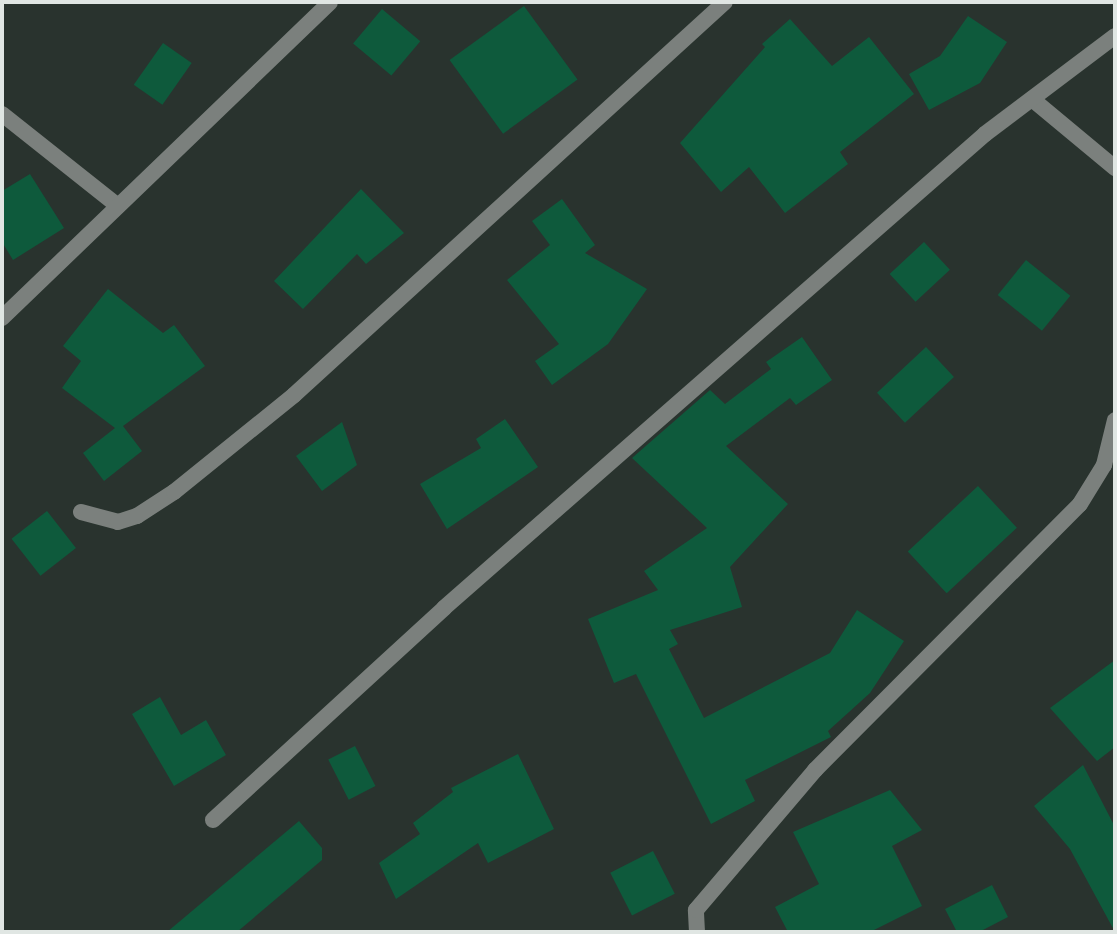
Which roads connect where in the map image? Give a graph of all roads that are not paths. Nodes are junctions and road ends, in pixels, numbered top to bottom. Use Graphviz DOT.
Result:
graph roads {
  1 [pos="330,2"];
  2 [pos="725,2"];
  3 [pos="1115,36"];
  4 [pos="1032,99"];
  5 [pos="2,114"];
  6 [pos="1115,168"];
  7 [pos="118,206"];
  8 [pos="2,318"];
  9 [pos="1115,420"];
  10 [pos="81,512"];
  11 [pos="213,820"];
  12 [pos="697,932"];
  1 -- 7 [label="street"];
  2 -- 10 [label="street"];
  3 -- 4 [label="street"];
  4 -- 6 [label="street"];
  4 -- 11 [label="street"];
  5 -- 7 [label="street"];
  7 -- 8 [label="street"];
  9 -- 12 [label="street"];
}
